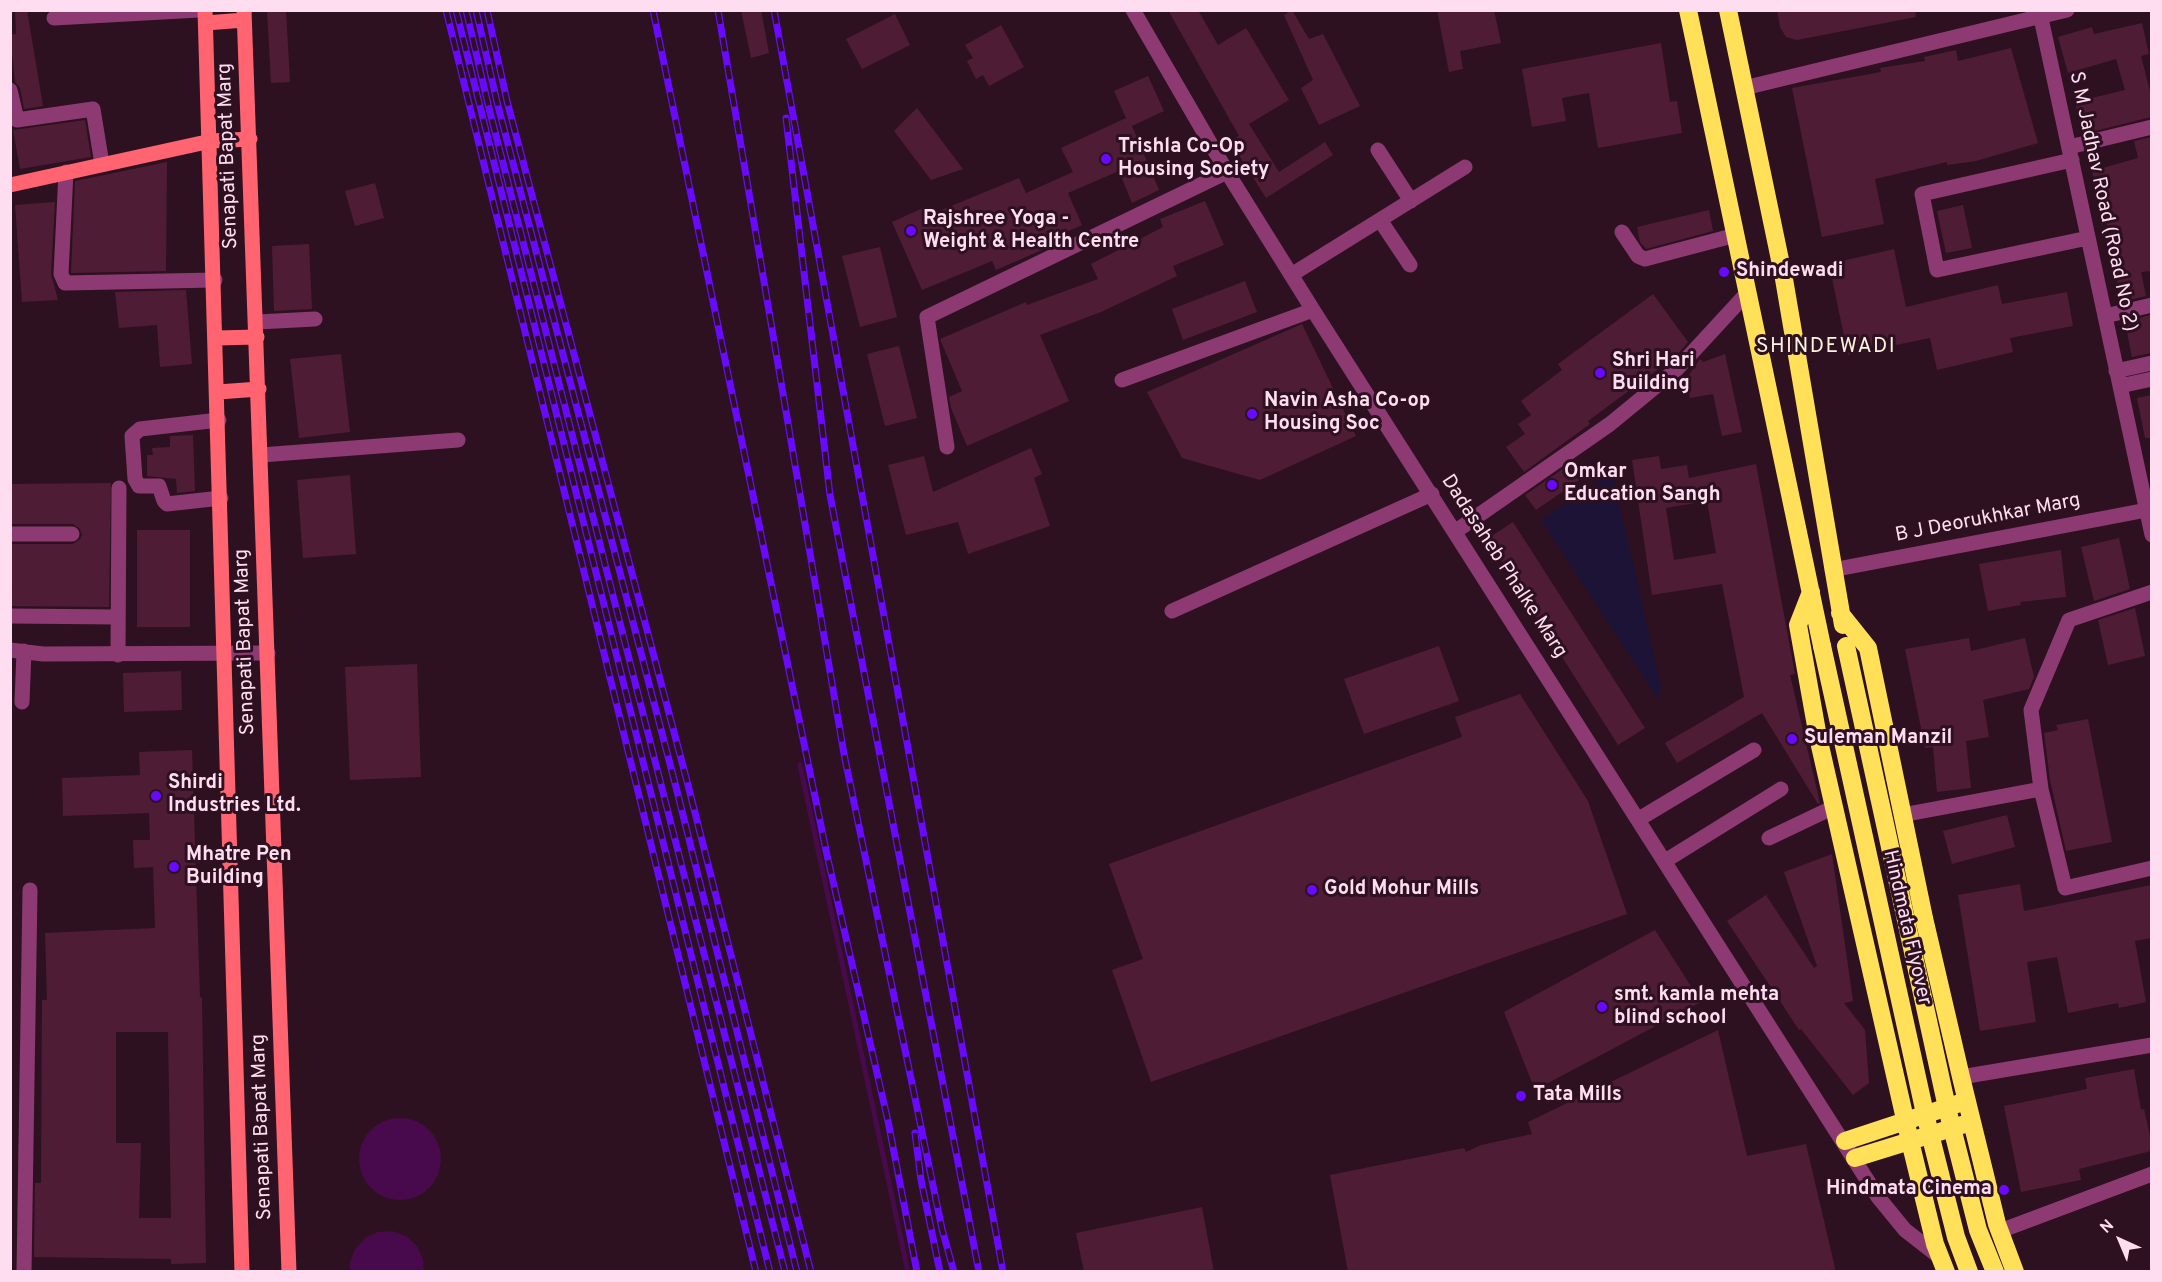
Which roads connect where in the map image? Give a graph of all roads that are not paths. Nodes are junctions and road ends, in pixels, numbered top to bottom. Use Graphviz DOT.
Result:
graph roads {
  1 [pos="1133,10"];
  2 [pos="1688,10"];
  3 [pos="1728,10"];
  4 [pos="2067,10"];
  5 [pos="203,15"];
  6 [pos="244,15"];
  7 [pos="54,18"];
  8 [pos="2041,18"];
  9 [pos="1744,88"];
  10 [pos="10,90"];
  11 [pos="2151,127"];
  12 [pos="250,139"];
  13 [pos="211,141"];
  14 [pos="1378,150"];
  15 [pos="2070,154"];
  16 [pos="102,164"];
  17 [pos="1465,166"];
  18 [pos="66,172"];
  19 [pos="1227,172"];
  20 [pos="10,185"];
  21 [pos="1412,201"];
  22 [pos="1380,220"];
  23 [pos="1622,232"];
  24 [pos="1736,235"];
  25 [pos="2088,238"];
  26 [pos="1410,265"];
  27 [pos="1291,275"];
  28 [pos="215,280"];
  29 [pos="1748,292"];
  30 [pos="2151,305"];
  31 [pos="1313,310"];
  32 [pos="2105,316"];
  33 [pos="315,319"];
  34 [pos="257,329"];
  35 [pos="217,338"];
  36 [pos="2151,363"];
  37 [pos="2118,379"];
  38 [pos="2151,379"];
  39 [pos="1122,380"];
  40 [pos="259,389"];
  41 [pos="218,392"];
  42 [pos="219,420"];
  43 [pos="458,440"];
  44 [pos="947,447"];
  45 [pos="261,455"];
  46 [pos="119,488"];
  47 [pos="1432,494"];
  48 [pos="221,498"];
  49 [pos="2149,509"];
  50 [pos="1456,531"];
  51 [pos="10,534"];
  52 [pos="72,534"];
  53 [pos="2151,535"];
  54 [pos="1832,570"];
  55 [pos="1810,592"];
  56 [pos="2151,592"];
  57 [pos="1172,611"];
  58 [pos="1840,613"];
  59 [pos="10,616"];
  60 [pos="118,617"];
  61 [pos="17,651"];
  62 [pos="268,653"];
  63 [pos="118,655"];
  64 [pos="226,656"];
  65 [pos="22,702"];
  66 [pos="1754,750"];
  67 [pos="1781,789"];
  68 [pos="2041,789"];
  69 [pos="1834,807"];
  70 [pos="1902,815"];
  71 [pos="1639,819"];
  72 [pos="1769,838"];
  73 [pos="1665,861"];
  74 [pos="2151,868"];
  75 [pos="30,890"];
  76 [pos="2151,1045"];
  77 [pos="1961,1077"];
  78 [pos="1967,1101"];
  79 [pos="1907,1119"];
  80 [pos="1973,1122"];
  81 [pos="1845,1141"];
  82 [pos="1910,1141"];
  83 [pos="1855,1158"];
  84 [pos="2151,1173"];
  85 [pos="2000,1231"];
  86 [pos="1943,1265"];
  87 [pos="24,1272"];
  88 [pos="242,1272"];
  89 [pos="289,1272"];
  90 [pos="1970,1272"];
  91 [pos="1995,1272"];
  92 [pos="2015,1272"];
  1 -- 19 [label="street, Dadasaheb Phalke Marg"];
  2 -- 24 [label="highway, Hindmata Flyover"];
  3 -- 9 [label="highway, Hindmata Flyover"];
  4 -- 8 [label="street"];
  5 -- 6 [label="main road"];
  5 -- 7 [label="street"];
  5 -- 13 [label="main road, Senapati Bapat Marg"];
  6 -- 12 [label="main road, Senapati Bapat Marg"];
  8 -- 9 [label="street"];
  8 -- 15 [label="street, S M Jadhav Road (Road No 2)"];
  9 -- 54 [label="highway, Hindmata Flyover"];
  10 -- 16 [label="street"];
  11 -- 15 [label="street"];
  12 -- 13 [label="main road"];
  12 -- 34 [label="main road, Senapati Bapat Marg"];
  13 -- 16 [label="main road"];
  13 -- 28 [label="main road, Senapati Bapat Marg"];
  14 -- 21 [label="street"];
  15 -- 25 [label="street, S M Jadhav Road (Road No 2)"];
  15 -- 25 [label="street"];
  16 -- 18 [label="main road"];
  17 -- 21 [label="street"];
  18 -- 20 [label="main road"];
  18 -- 28 [label="street"];
  19 -- 27 [label="street, Dadasaheb Phalke Marg"];
  19 -- 44 [label="street"];
  21 -- 22 [label="street"];
  22 -- 26 [label="street"];
  22 -- 27 [label="street"];
  23 -- 24 [label="street"];
  24 -- 29 [label="highway, Hindmata Flyover"];
  25 -- 32 [label="street, S M Jadhav Road (Road No 2)"];
  27 -- 31 [label="street, Dadasaheb Phalke Marg"];
  28 -- 35 [label="main road, Senapati Bapat Marg"];
  29 -- 50 [label="street"];
  29 -- 55 [label="highway, Hindmata Flyover"];
  30 -- 32 [label="street"];
  31 -- 39 [label="street"];
  31 -- 47 [label="street, Dadasaheb Phalke Marg"];
  32 -- 37 [label="street, S M Jadhav Road (Road No 2)"];
  33 -- 34 [label="street"];
  34 -- 35 [label="main road"];
  34 -- 40 [label="main road, Senapati Bapat Marg"];
  35 -- 41 [label="main road, Senapati Bapat Marg"];
  36 -- 37 [label="street"];
  37 -- 38 [label="street"];
  37 -- 49 [label="street, S M Jadhav Road (Road No 2)"];
  40 -- 41 [label="main road"];
  40 -- 45 [label="main road, Senapati Bapat Marg"];
  41 -- 42 [label="main road, Senapati Bapat Marg"];
  42 -- 48 [label="main road, Senapati Bapat Marg"];
  42 -- 48 [label="street"];
  43 -- 45 [label="street"];
  45 -- 62 [label="main road, Senapati Bapat Marg"];
  46 -- 60 [label="street"];
  47 -- 50 [label="street, Dadasaheb Phalke Marg"];
  47 -- 57 [label="street"];
  48 -- 64 [label="main road, Senapati Bapat Marg"];
  49 -- 53 [label="street, S M Jadhav Road (Road No 2)"];
  49 -- 54 [label="street, B J Deorukhkar Marg"];
  50 -- 71 [label="street, Dadasaheb Phalke Marg"];
  51 -- 52 [label="street"];
  54 -- 58 [label="highway, Hindmata Flyover"];
  55 -- 69 [label="highway"];
  55 -- 90 [label="highway, Hindmata Flyover, bridge"];
  56 -- 68 [label="street"];
  58 -- 70 [label="highway"];
  58 -- 91 [label="highway, Hindmata Flyover, bridge"];
  59 -- 60 [label="street"];
  60 -- 63 [label="street"];
  61 -- 63 [label="street"];
  61 -- 65 [label="street"];
  62 -- 64 [label="street"];
  62 -- 89 [label="main road, Senapati Bapat Marg"];
  63 -- 64 [label="street"];
  64 -- 88 [label="main road, Senapati Bapat Marg"];
  66 -- 71 [label="street"];
  67 -- 73 [label="street"];
  68 -- 70 [label="street"];
  68 -- 74 [label="street"];
  69 -- 72 [label="street"];
  69 -- 79 [label="highway"];
  70 -- 77 [label="highway"];
  71 -- 73 [label="street, Dadasaheb Phalke Marg"];
  73 -- 81 [label="street, Dadasaheb Phalke Marg"];
  75 -- 87 [label="street"];
  76 -- 77 [label="street"];
  77 -- 78 [label="highway"];
  78 -- 79 [label="highway"];
  78 -- 80 [label="highway"];
  79 -- 81 [label="highway"];
  79 -- 82 [label="highway"];
  80 -- 82 [label="highway"];
  80 -- 85 [label="highway"];
  81 -- 83 [label="street, Dadasaheb Phalke Marg"];
  82 -- 83 [label="highway"];
  82 -- 86 [label="highway"];
  83 -- 86 [label="street, Dadasaheb Phalke Marg"];
  84 -- 85 [label="street"];
  85 -- 92 [label="highway"];
}
